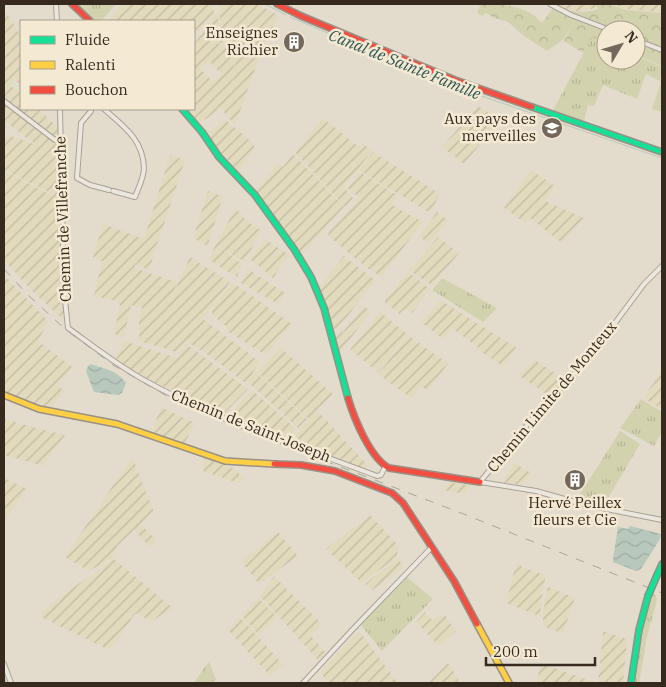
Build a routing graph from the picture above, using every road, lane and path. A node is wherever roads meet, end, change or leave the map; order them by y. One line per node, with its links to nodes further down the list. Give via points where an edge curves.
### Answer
1 (56, 4): 5 (street)
2 (72, 4): 6 (street)
3 (277, 4): 16 (street, via 455,80)
4 (550, 4): 7 (street)
5 (57, 20)
6 (89, 20)
7 (596, 25)
8 (646, 44): 9 (street)
9 (662, 50)
10 (4, 101): 15 (street)
11 (92, 110): 12 (street, via 81,122 78,178 90,185 135,198 144,169 139,145 134,136)
12 (105, 110)
13 (183, 110): 20 (street, via 255,196 311,277 324,308 352,412 370,447)
14 (60, 111): 15 (street, Chemin de Villefranche)
15 (61, 142): 18 (street, Chemin de Villefranche, via 64,291)
16 (662, 152)
17 (662, 266): 21 (street, Chemin Limite de Monteux, via 644,284 588,358)
18 (68, 328): 20 (street, Chemin de Saint-Joseph, via 131,372 187,402 377,476)
19 (4, 395): 23 (street, via 39,409 117,424 225,461 300,465 335,471 398,497)
20 (385, 467): 21 (street)
21 (480, 482): 22 (street, via 536,491)
22 (662, 520)
23 (431, 548): 27 (street); 28 (street, via 454,581)
24 (662, 564): 29 (street, bridge, via 648,596 639,630)
25 (4, 664): 26 (street)
26 (11, 683)
27 (304, 683)
28 (509, 683)
29 (631, 683)

